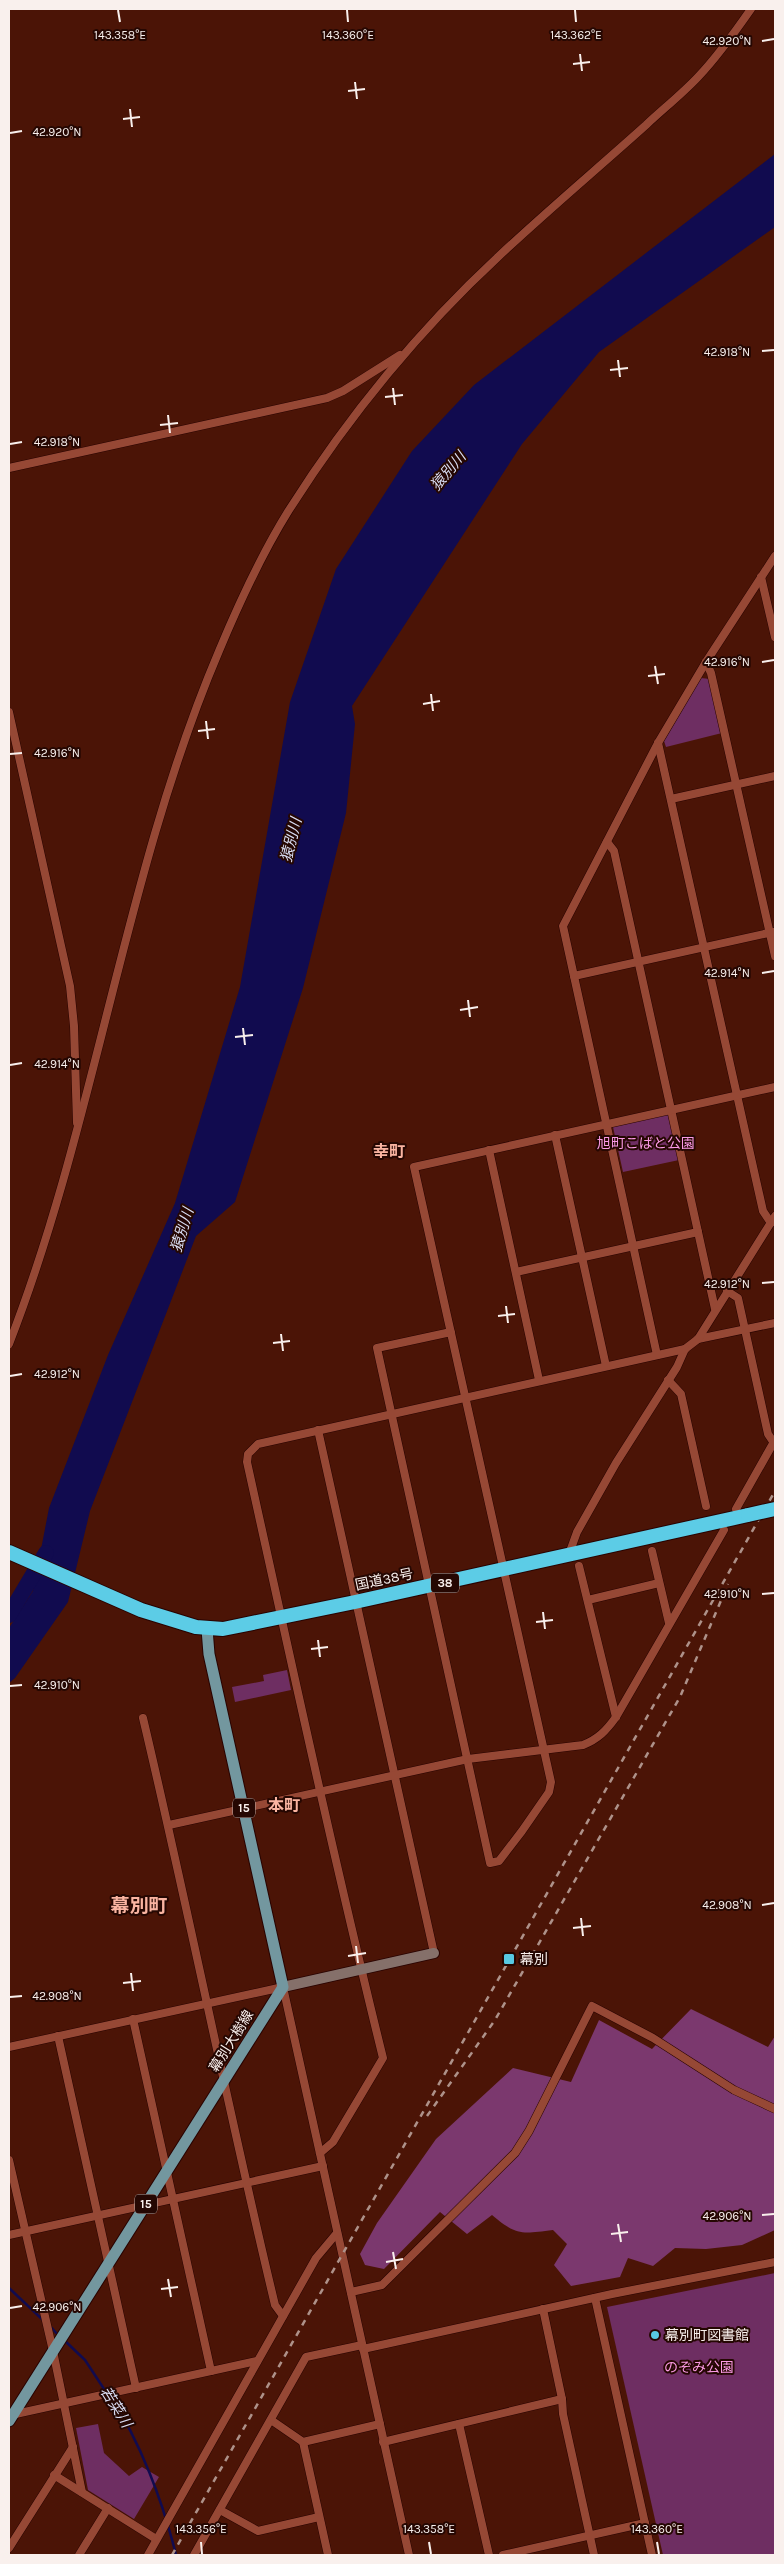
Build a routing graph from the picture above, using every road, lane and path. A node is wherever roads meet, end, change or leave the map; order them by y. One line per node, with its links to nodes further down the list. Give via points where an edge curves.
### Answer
1 (751, 9): 2 (street, via 697,79 500,255 450,302)
2 (404, 353): 3 (street, via 327,398); 24 (street, via 289,510 259,563 209,674 179,755 142,877)
3 (9, 468)
4 (775, 556): 5 (street)
5 (761, 577): 6 (street); 8 (street)
6 (774, 623): 7 (street)
7 (775, 637)
8 (706, 662): 10 (street); 12 (street)
9 (9, 712): 24 (street, via 70,986)
10 (658, 744): 13 (street); 14 (street)
11 (775, 776): 12 (street)
12 (736, 785): 13 (street); 15 (street)
13 (671, 799): 16 (street)
14 (607, 842): 18 (street, via 614,851); 19 (street, via 563,926)
15 (773, 932): 16 (street); 17 (street)
16 (704, 947): 18 (street); 21 (street)
17 (775, 956)
18 (638, 961): 19 (street); 22 (street)
19 (574, 976): 23 (street)
20 (775, 1087): 21 (street)
21 (736, 1095): 22 (street); 27 (street, via 763,1211)
22 (672, 1110): 23 (street); 28 (street)
23 (606, 1124): 25 (street); 29 (street)
24 (77, 1130): 38 (street, via 49,1230)
25 (555, 1135): 26 (street); 30 (street)
26 (489, 1150): 31 (street); 36 (street, via 414,1167)
27 (773, 1219): 32 (street)
28 (698, 1232): 29 (street); 33 (street)
29 (633, 1246): 30 (street); 40 (street)
30 (582, 1257): 31 (street); 41 (street)
31 (516, 1272): 42 (street)
32 (727, 1291): 33 (street); 35 (street, via 738,1298)
33 (715, 1309): 37 (street)
34 (775, 1323): 35 (street)
35 (745, 1330): 37 (street); 47 (street, via 768,1434)
36 (451, 1332): 44 (street); 45 (street, via 377,1348)
37 (698, 1339): 39 (street)
38 (9, 1344)
39 (685, 1349): 40 (street); 43 (street)
40 (657, 1355): 41 (street)
41 (606, 1366): 42 (street)
42 (539, 1380): 44 (street)
43 (668, 1380): 48 (street, via 681,1394); 54 (street, via 616,1463 577,1532)
44 (465, 1397): 45 (street); 56 (street)
45 (392, 1414): 46 (street); 58 (street)
46 (318, 1430): 60 (street); 61 (street, via 258,1444 248,1454 247,1462)
47 (775, 1441): 50 (street)
48 (706, 1506)
49 (775, 1509): 50 (highway, 国道38号 / 38, bridge)
50 (742, 1512): 54 (highway, 国道38号 / 38)
51 (724, 1530): 62 (street)
52 (652, 1551): 57 (street)
53 (9, 1552): 63 (highway, 国道38号 / 38, via 141,1610)
54 (569, 1554): 56 (highway, 国道38号 / 38)
55 (579, 1566): 59 (street)
56 (504, 1570): 58 (highway, 国道38号 / 38); 66 (street)
57 (660, 1583): 59 (street); 62 (street)
58 (430, 1586): 60 (highway, 国道38号 / 38); 67 (street)
59 (588, 1600): 64 (street)
60 (355, 1602): 61 (highway, 国道38号 / 38); 68 (street)
61 (281, 1617): 63 (highway, 国道38号 / 38, via 223,1629); 69 (street)
62 (669, 1624): 64 (street)
63 (207, 1629): 70 (main road, 15, via 209,1654)
64 (616, 1717): 66 (street, via 594,1740 583,1745)
65 (143, 1718): 71 (street)
66 (544, 1750): 67 (street); 67 (street, via 551,1782 549,1792 499,1860 490,1863)
67 (468, 1759): 68 (street)
68 (394, 1775): 69 (street); 72 (street)
69 (320, 1791): 70 (street); 73 (street)
70 (244, 1808): 71 (street); 74 (main road, 15)
71 (169, 1825): 75 (street, via 167,1831)
72 (434, 1953): 73 (main road)
73 (360, 1969): 74 (main road); 81 (street, via 383,2058 333,2142)
74 (283, 1987): 75 (street); 79 (main road, 幕別大樹線 / 15); 81 (street)
75 (206, 2003): 76 (street); 79 (street)
76 (133, 2019): 77 (street); 84 (street)
77 (58, 2036): 78 (street); 88 (street)
78 (9, 2047)
79 (225, 2080): 84 (main road, 幕別大樹線 / 15); 85 (street)
80 (775, 2109): 94 (street, via 734,2090 653,2038 592,2006 530,2132 515,2153 382,2285)
81 (320, 2153): 83 (street)
82 (9, 2160): 89 (street)
83 (322, 2166): 85 (street); 90 (street)
84 (166, 2171): 86 (street); 87 (main road, 幕別大樹線 / 15)
85 (245, 2182): 86 (street); 97 (street, via 275,2305)
86 (172, 2198): 87 (street); 101 (street)
87 (146, 2204): 88 (street); 92 (main road, 幕別大樹線 / 15)
88 (98, 2215): 89 (street); 92 (street)
89 (25, 2232): 91 (street); 99 (street)
90 (337, 2233): 94 (street); 97 (street, via 316,2258)
91 (9, 2235)
92 (110, 2261): 99 (main road, 幕別大樹線 / 15); 102 (street)
93 (775, 2262): 95 (street)
94 (350, 2292): 98 (street)
95 (595, 2298): 96 (street); 117 (street)
96 (543, 2309): 98 (street); 103 (street)
97 (283, 2316): 100 (street)
98 (362, 2347): 106 (street, via 306,2357); 107 (street)
99 (53, 2351): 104 (street); 105 (main road, 幕別大樹線 / 15)
100 (257, 2361): 101 (street); 119 (street)
101 (211, 2371): 102 (street)
102 (136, 2388): 104 (street)
103 (562, 2399): 108 (street); 118 (street)
104 (64, 2403): 105 (street); 111 (street)
105 (10, 2417)
106 (271, 2420): 109 (street); 115 (street)
107 (380, 2424): 109 (street); 110 (street)
108 (460, 2424): 110 (street); 126 (street)
109 (303, 2442): 116 (street)
110 (383, 2442): 125 (street)
111 (73, 2447): 112 (street); 113 (street)
112 (54, 2475): 113 (street); 120 (street)
113 (82, 2492): 114 (street)
114 (108, 2508): 119 (street); 121 (street)
115 (220, 2510): 116 (street, via 258,2531); 123 (street)
116 (319, 2517): 124 (street)
117 (645, 2523): 118 (street); 129 (street)
118 (589, 2535): 127 (street); 128 (street)
119 (156, 2539): 122 (street)
120 (9, 2548)
121 (79, 2555)
122 (148, 2555)
123 (194, 2555)
124 (328, 2555)
125 (409, 2555)
126 (489, 2555)
127 (503, 2555)
128 (594, 2555)
129 (652, 2555)

